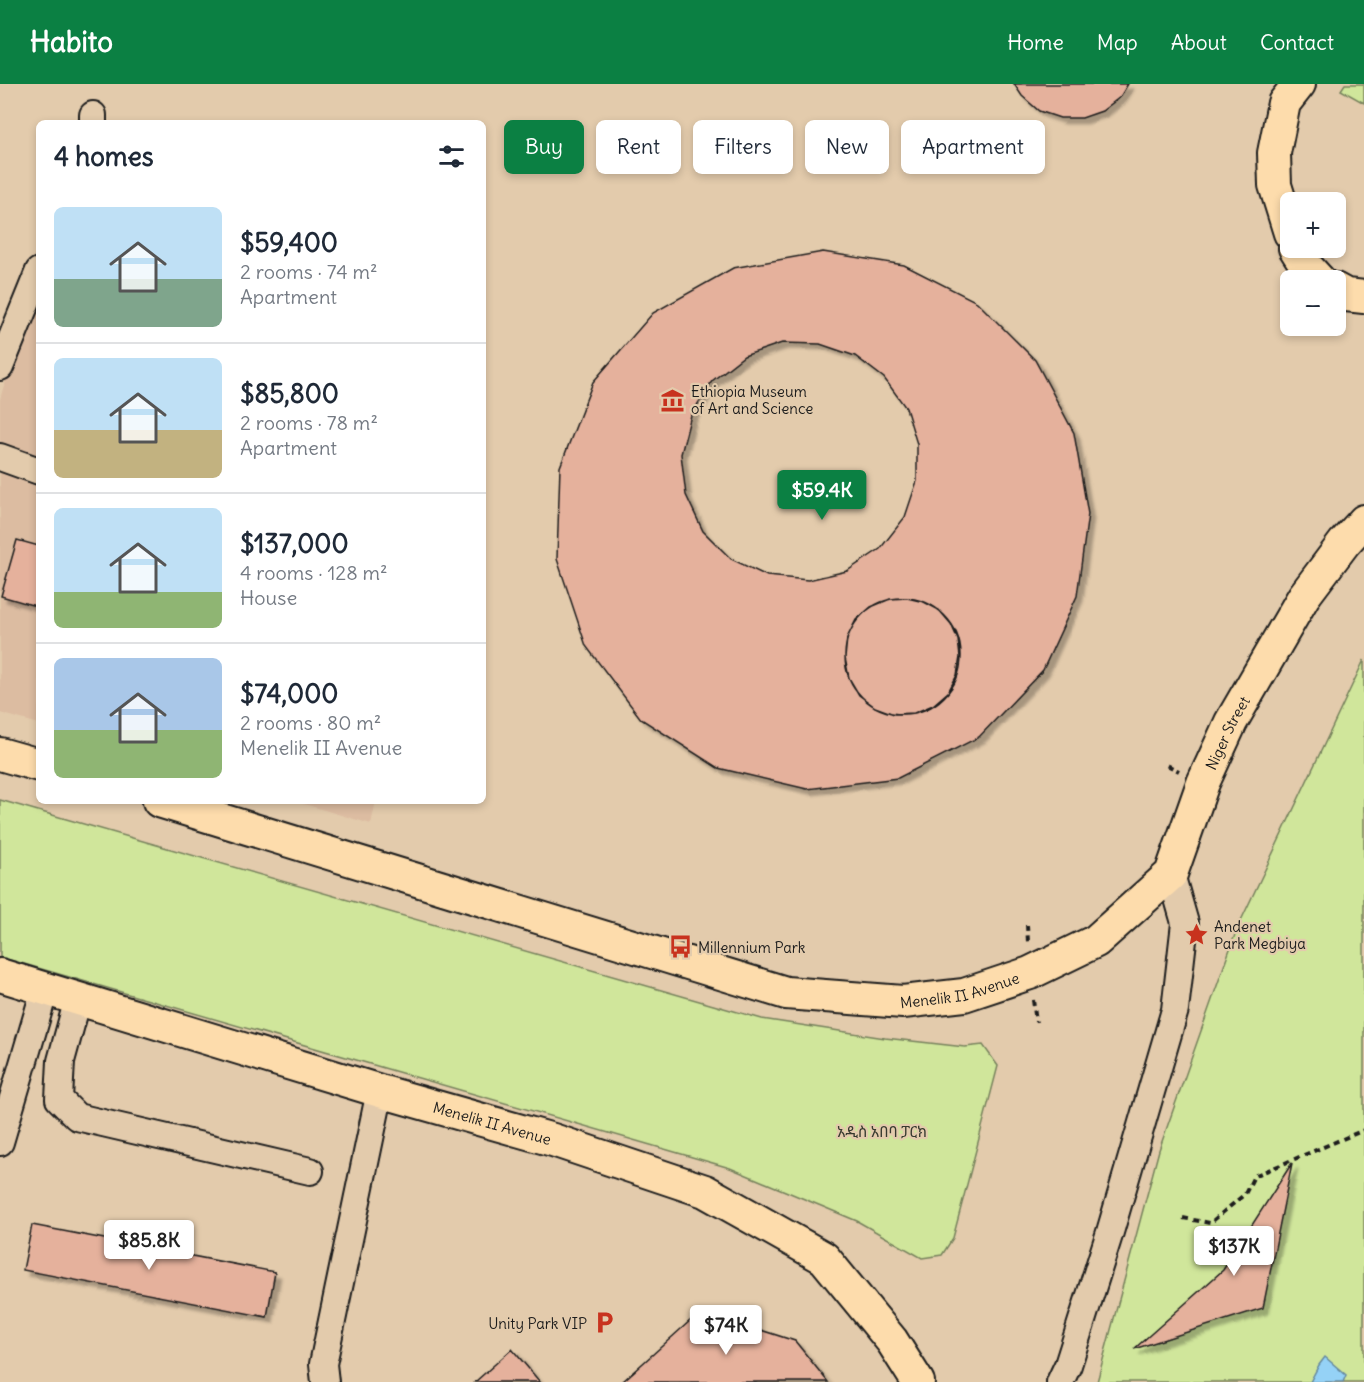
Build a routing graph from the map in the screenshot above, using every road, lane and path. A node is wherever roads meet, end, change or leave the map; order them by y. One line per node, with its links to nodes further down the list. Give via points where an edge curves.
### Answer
1 (1299, 84): 2 (main road, via 1284,103 1274,153)
2 (1280, 201)
3 (36, 278): 6 (street)
4 (1346, 295): 5 (main road)
5 (1364, 297)
6 (0, 367)
7 (0, 457): 8 (street)
8 (36, 470)
9 (1364, 521): 13 (main road, Niger Street, via 1304,596 1231,722 1203,783)
10 (0, 754): 11 (main road)
11 (36, 764)
12 (169, 804): 14 (main road, Menelik II Avenue, via 786,993 903,1002 964,995 1030,973)
13 (1171, 873): 14 (main road, Niger Street); 25 (street, via 1185,923 1175,1010 1110,1232)
14 (1096, 941)
15 (0, 975): 16 (main road, Menelik II Avenue)
16 (45, 989): 17 (main road, Menelik II Avenue); 20 (street)
17 (78, 999): 18 (main road, Menelik II Avenue); 21 (street, via 61,1061 59,1099 77,1117)
18 (380, 1091): 23 (street, via 323,1364); 24 (main road, Menelik II Avenue, via 553,1140 705,1191 731,1205 824,1258 892,1341)
19 (1364, 1130): 22 (path, via 1254,1176 1245,1194 1210,1223)
20 (0, 1142)
21 (310, 1171)
22 (1183, 1218)
23 (325, 1382)
24 (918, 1382)
25 (1060, 1382)

